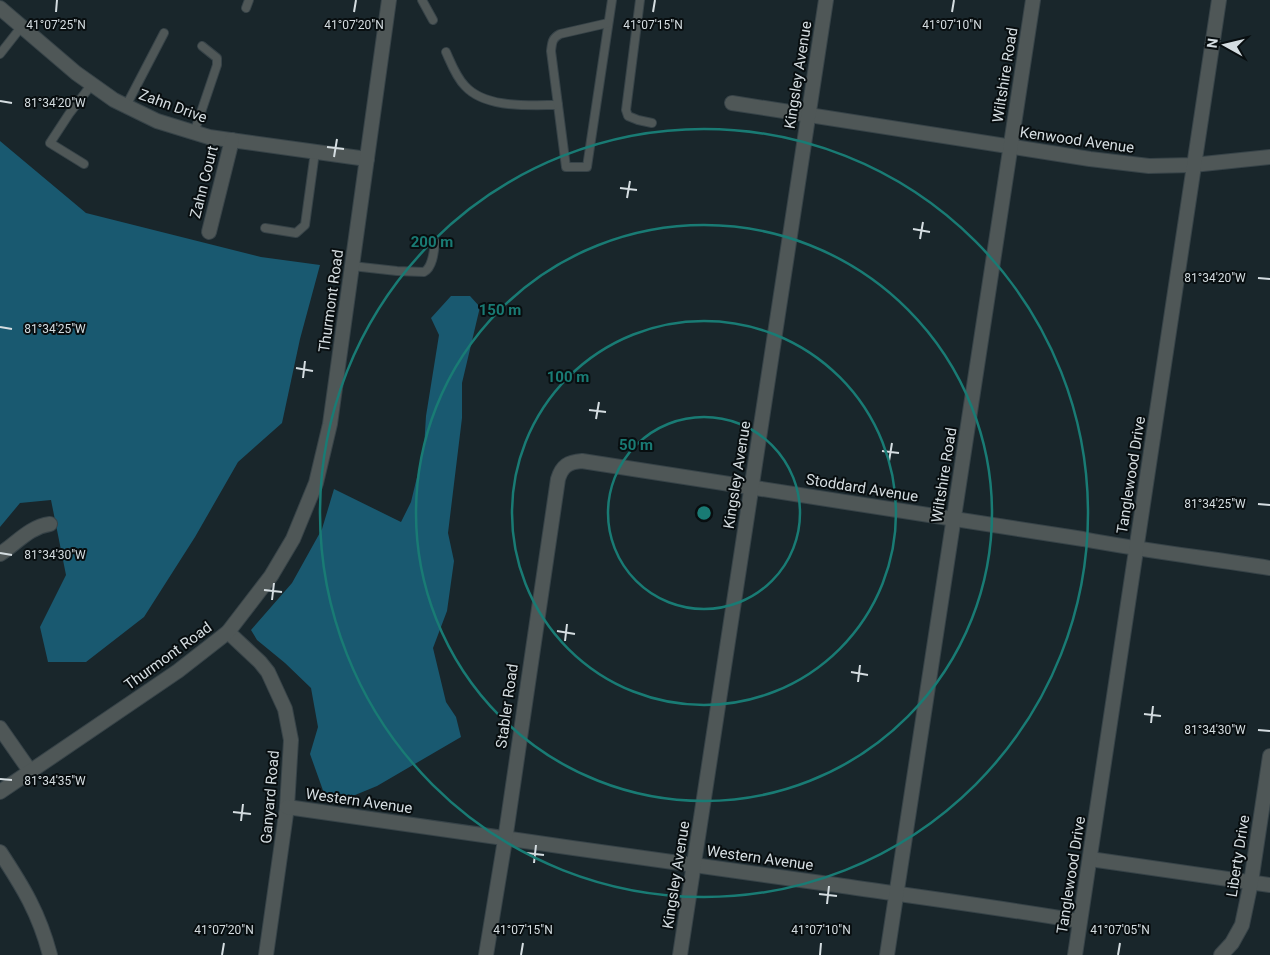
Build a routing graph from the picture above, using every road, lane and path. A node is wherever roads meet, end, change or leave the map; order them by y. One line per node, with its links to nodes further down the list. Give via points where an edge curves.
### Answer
1 (389, 0): 27 (street, Thurmont Road)
2 (422, 0): 9 (lane)
3 (612, 0): 10 (lane)
4 (640, 0): 21 (lane, via 626,110 628,116)
5 (826, 0): 20 (street, Kingsley Avenue)
6 (1033, 0): 24 (street, Wiltshire Road)
7 (1219, 0): 29 (street, Tanglewood Drive)
8 (0, 8): 11 (street, Zahn Drive)
9 (433, 20)
10 (608, 23): 18 (lane, via 555,37 551,51); 18 (lane, via 587,167 566,167)
11 (22, 26): 15 (lane); 16 (street, Zahn Drive, via 76,74)
12 (164, 33): 19 (lane)
13 (202, 46): 22 (lane, via 217,58 217,65)
14 (446, 52): 18 (lane, via 464,86 473,94 509,105)
15 (0, 54)
16 (92, 84): 19 (street, Zahn Drive); 28 (lane, via 50,143)
17 (732, 103): 20 (street, Kenwood Avenue)
18 (558, 105)
19 (126, 106): 22 (street, Zahn Drive, via 157,121)
20 (808, 115): 24 (street, Kenwood Avenue); 35 (street, Kingsley Avenue)
21 (652, 122)
22 (194, 133): 23 (street, Zahn Drive)
23 (232, 140): 25 (street, Zahn Drive); 31 (street, Zahn Court)
24 (1010, 147): 29 (street, Kenwood Avenue, via 1149,166); 36 (street, Wiltshire Road)
25 (314, 152): 27 (street, Zahn Drive); 30 (lane, via 305,225 296,233)
26 (1270, 157): 29 (street, Kenwood Avenue)
27 (367, 159): 33 (street, Thurmont Road)
28 (84, 164)
29 (1193, 165): 38 (street, Tanglewood Drive)
30 (264, 228)
31 (209, 232)
32 (436, 242): 33 (lane, via 424,272)
33 (352, 266): 41 (street, Thurmont Road, via 330,424 316,483 302,521 282,558)
34 (568, 464): 35 (street, Stoddard Avenue, via 582,461); 47 (street, Stabler Road, via 558,479)
35 (752, 487): 36 (street, Stoddard Avenue); 50 (street, Kingsley Avenue)
36 (954, 520): 38 (street, Stoddard Avenue); 53 (street, Wiltshire Road)
37 (50, 524): 39 (street, via 24,535)
38 (1136, 549): 40 (street, Stoddard Avenue); 49 (street, Tanglewood Drive)
39 (0, 554)
40 (1270, 568)
41 (228, 632): 44 (street, Thurmont Road, via 178,671); 46 (street, Ganyard Road, via 268,672 285,709 291,740)
42 (0, 728): 44 (street)
43 (1270, 756): 51 (street, Liberty Drive)
44 (30, 771): 45 (street, Thurmont Road)
45 (0, 792)
46 (287, 807): 47 (street, Western Avenue); 56 (street, Ganyard Road)
47 (505, 840): 50 (street, Western Avenue); 57 (street, Stabler Road)
48 (0, 852): 55 (street, via 33,906)
49 (1090, 859): 51 (street); 54 (street, Tanglewood Drive)
50 (694, 865): 53 (street, Western Avenue); 58 (street, Kingsley Avenue)
51 (1251, 882): 52 (street); 61 (street, Liberty Drive, via 1242,924)
52 (1270, 885)
53 (897, 893): 54 (street, Western Avenue); 59 (street, Wiltshire Road)
54 (1079, 920): 60 (street, Tanglewood Drive)
55 (50, 955)
56 (266, 955)
57 (486, 955)
58 (680, 955)
59 (887, 955)
60 (1075, 955)
61 (1221, 955)

